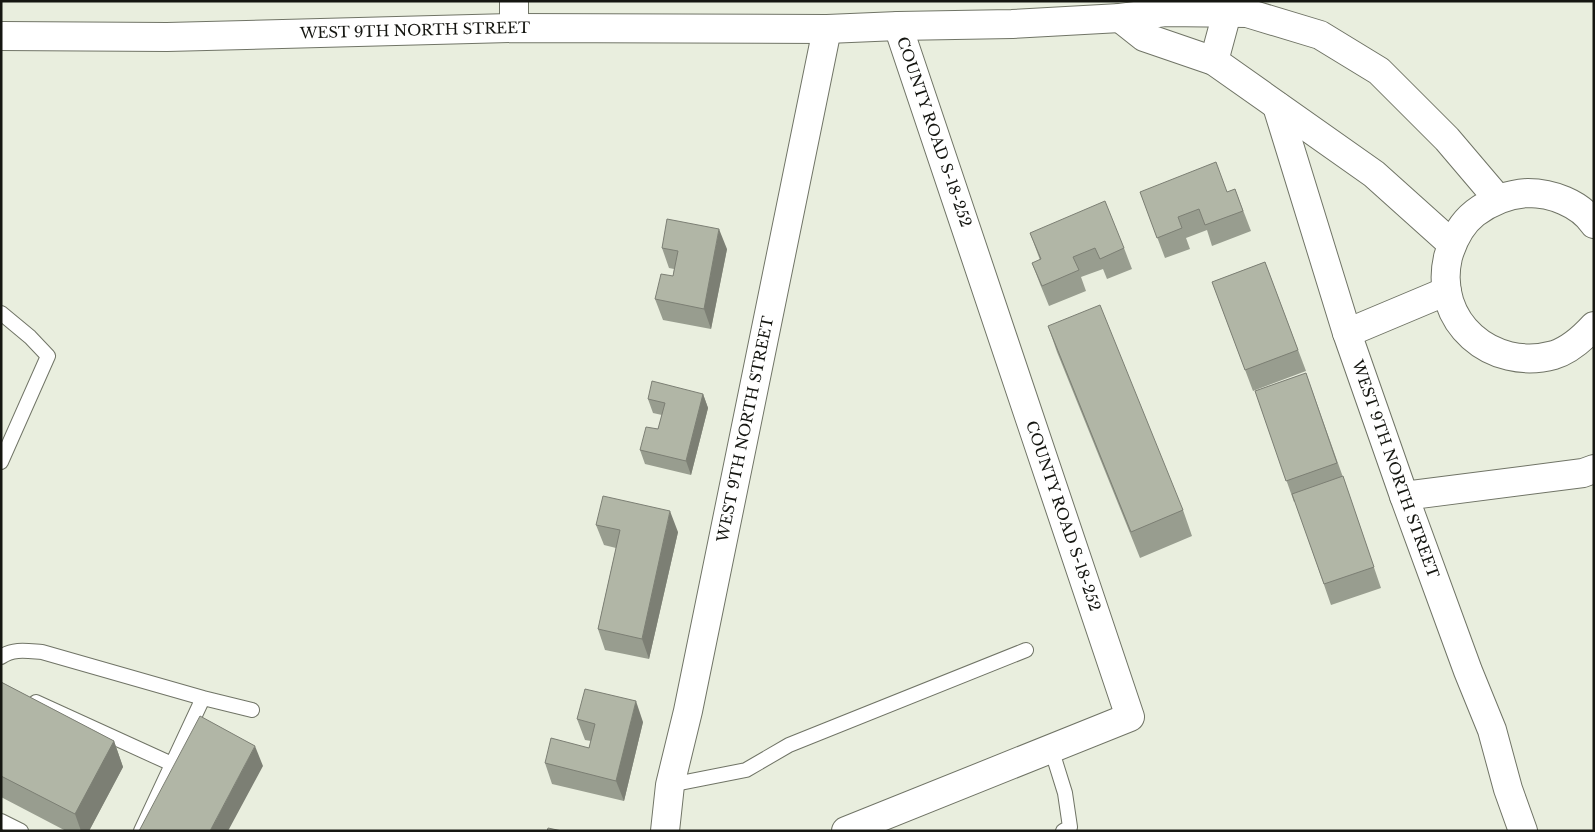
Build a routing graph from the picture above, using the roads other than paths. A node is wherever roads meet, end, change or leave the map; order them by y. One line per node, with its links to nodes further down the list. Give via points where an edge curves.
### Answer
1 (1227, 13): 3 (street, WEST 9TH NORTH STREET, via 1165,12); 7 (street); 9 (street, WEST 9TH NORTH STREET, via 1247,13 1320,35 1379,71 1447,139)
2 (514, 14): 5 (street, WEST 9TH NORTH STREET); 6 (street, WEST 9TH NORTH STREET, via 167,37)
3 (1120, 18): 4 (street, WEST 9TH NORTH STREET); 7 (street, via 1144,37)
4 (898, 26): 5 (street, WEST 9TH NORTH STREET); 24 (street, COUNTY ROAD S-18-252, via 1130,717)
5 (827, 29): 26 (street, WEST 9TH NORTH STREET, via 688,711)
6 (1, 36)
7 (1214, 61): 8 (street)
8 (1277, 106): 11 (street, via 1374,174); 14 (street, WEST 9TH NORTH STREET)
9 (1498, 199): 10 (street, via 1515,194 1542,193 1568,202); 11 (street, via 1466,220)
10 (1594, 224)
11 (1452, 244): 12 (street, via 1445,270)
12 (1447, 291): 14 (street); 15 (street, via 1459,322 1477,342 1501,355 1528,359 1555,355)
13 (1, 313): 16 (lane, via 48,356)
14 (1347, 333): 18 (street, WEST 9TH NORTH STREET)
15 (1589, 341)
16 (1, 462)
17 (1594, 468): 18 (street, via 1583,473)
18 (1404, 496): 33 (street, WEST 9TH NORTH STREET, via 1492,730 1508,789)
19 (1026, 650): 26 (lane, via 789,745 746,770)
20 (1, 657): 22 (lane, via 22,650 42,652)
21 (28, 698): 25 (lane)
22 (203, 698): 23 (lane); 25 (lane)
23 (252, 710)
24 (1051, 748): 31 (street, COUNTY ROAD S-18-252); 32 (lane, via 1070,827)
25 (172, 764): 29 (lane)
26 (670, 785): 30 (street, WEST 9TH NORTH STREET)
27 (1, 821): 28 (lane)
28 (21, 831)
29 (141, 831)
30 (665, 831)
31 (846, 831)
32 (1063, 831)
33 (1524, 831)

